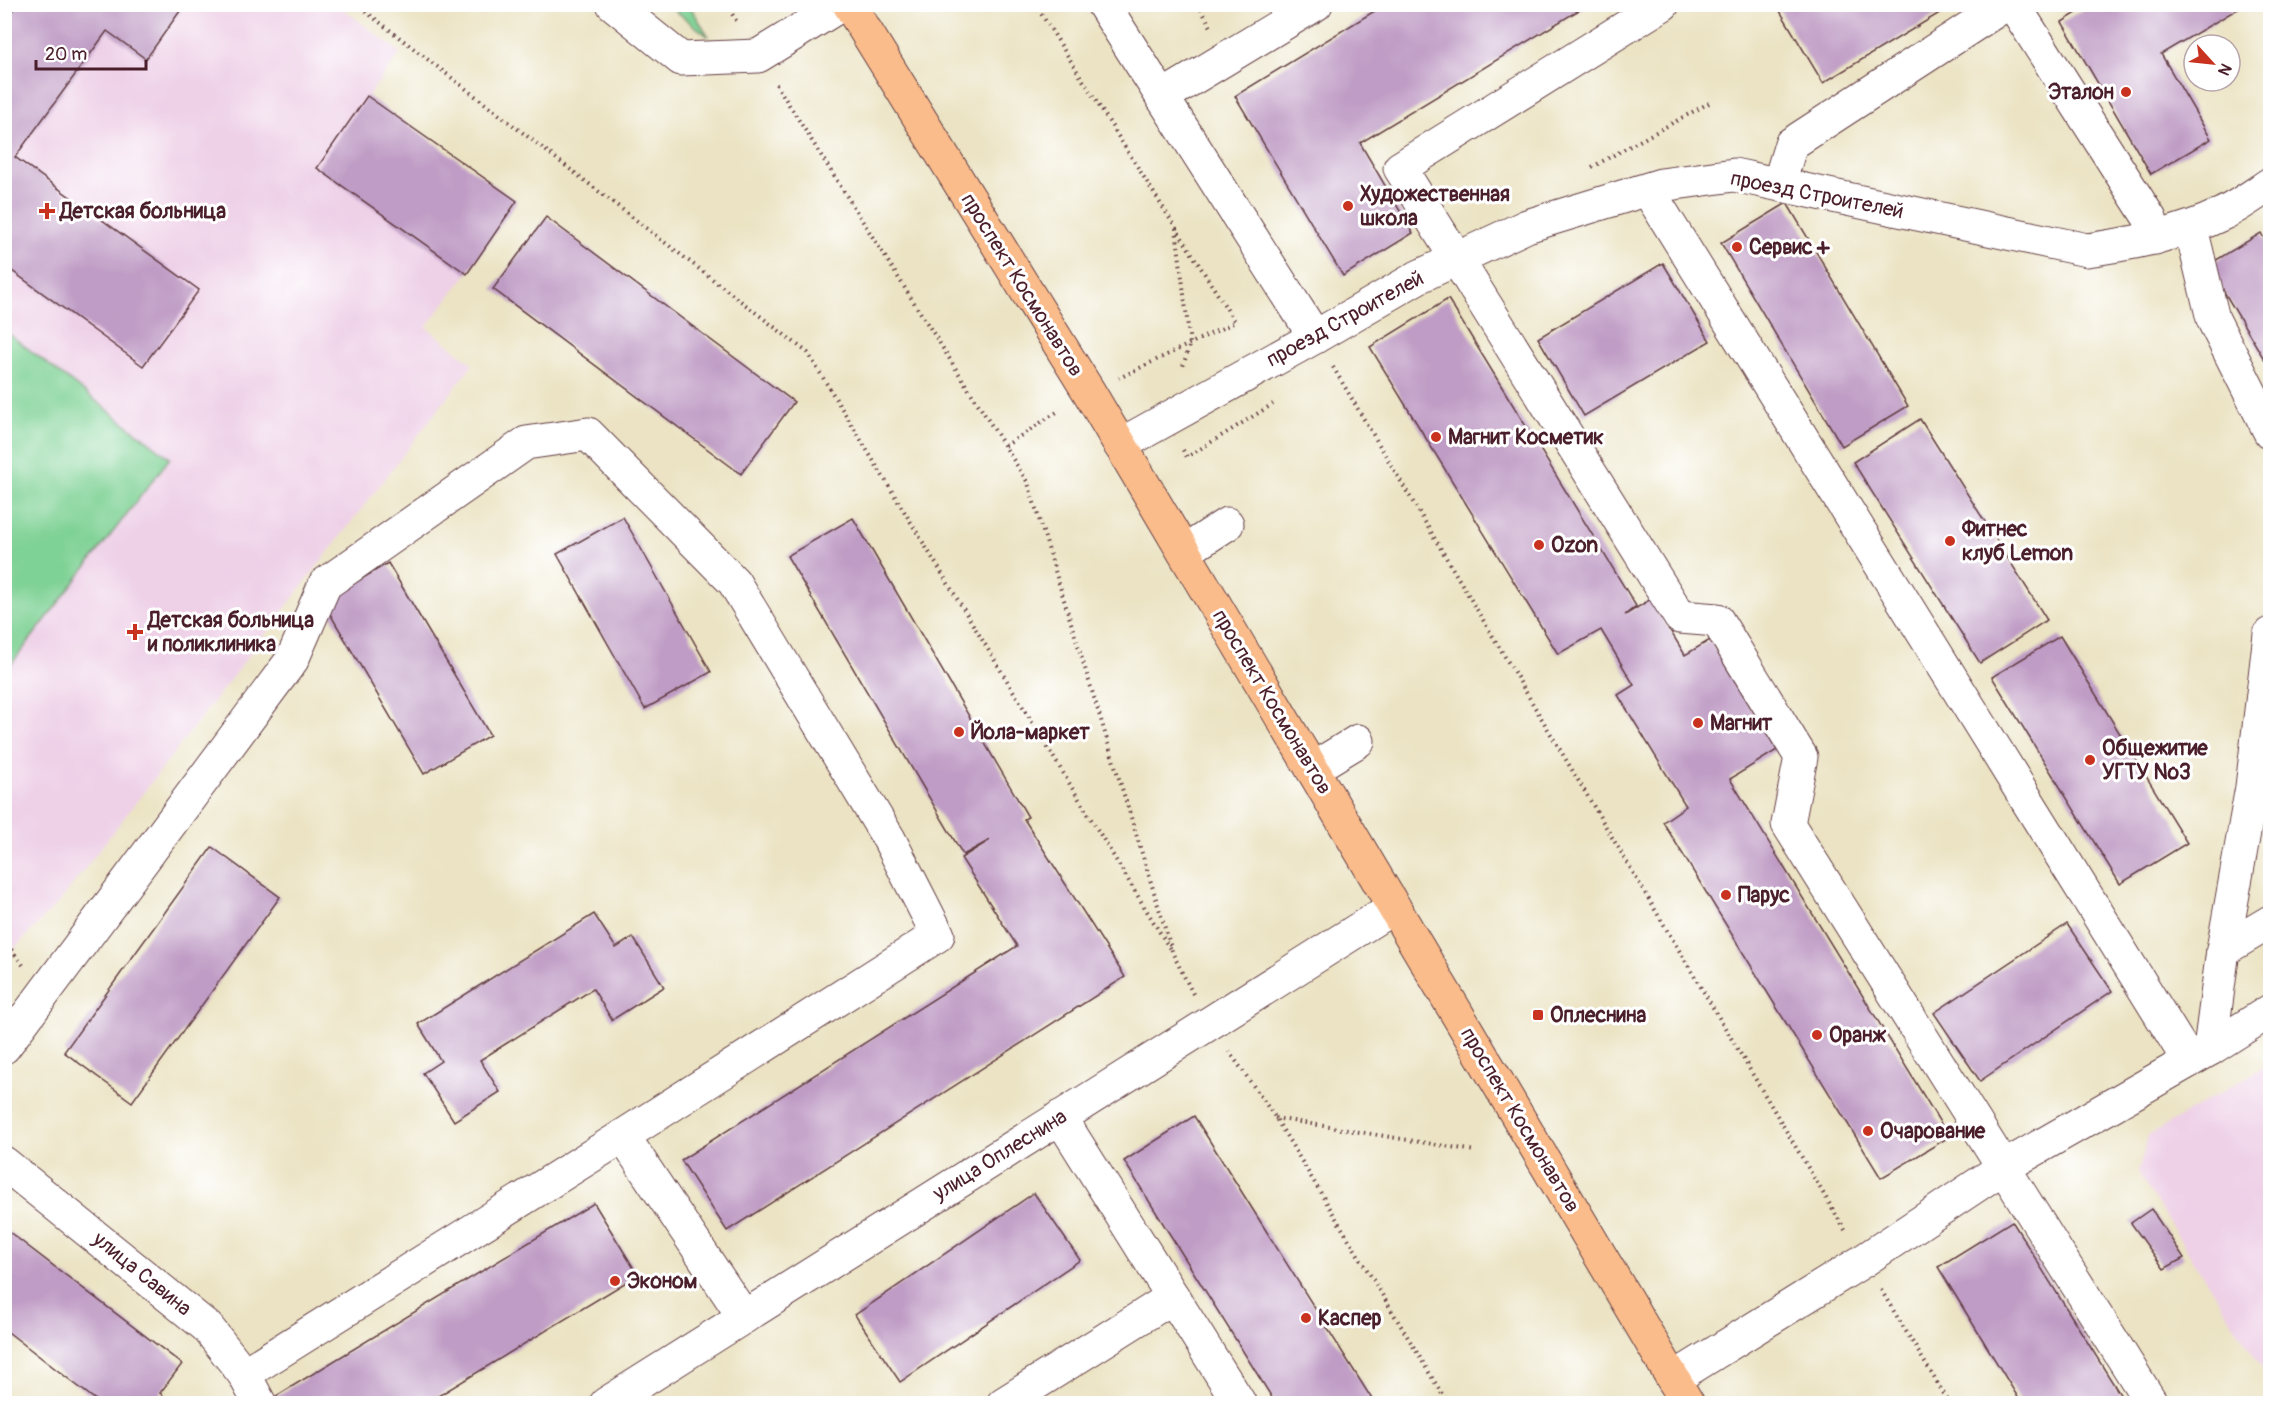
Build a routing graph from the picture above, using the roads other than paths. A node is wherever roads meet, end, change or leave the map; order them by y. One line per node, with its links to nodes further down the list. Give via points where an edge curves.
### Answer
1 (613, 4): 2 (street, via 681,58 758,56)
2 (842, 4)
3 (849, 4): 18 (main road, проспект Космонавтов)
4 (1103, 4): 9 (street)
5 (1316, 4): 9 (street)
6 (1663, 4): 15 (street, via 1400,168)
7 (2006, 4): 10 (street, via 1791,144)
8 (2013, 4): 14 (street, via 2150,219)
9 (1162, 97): 16 (street)
10 (1779, 184): 12 (street, проезд Строителей, via 1734,175); 14 (street, проезд Строителей, via 2087,250)
11 (2271, 184): 13 (street, проезд Строителей, via 2225,213)
12 (1648, 190): 15 (street, проезд Строителей, via 1527,226); 30 (street)
13 (2191, 228): 14 (street, проезд Строителей); 17 (street, via 2213,320)
14 (2155, 238)
15 (1458, 258): 16 (street, проезд Строителей); 34 (street, via 1680,617 1717,620 1801,757 1788,824)
16 (1315, 337): 18 (street, проезд Строителей)
17 (2271, 432)
18 (1120, 445): 20 (main road, проспект Космонавтов)
19 (1227, 524): 20 (street)
20 (1184, 552): 23 (main road, проспект Космонавтов)
21 (2271, 633): 24 (street)
22 (1358, 741): 23 (street)
23 (1312, 769): 25 (main road, проспект Космонавтов)
24 (2261, 782): 27 (street)
25 (1394, 907): 31 (street, улица Оплеснина); 38 (main road, проспект Космонавтов)
26 (2271, 922): 27 (street)
27 (2223, 950): 30 (street)
28 (2271, 1011): 30 (street)
29 (4, 1047): 32 (street, via 292,660 325,584 526,443 588,434 734,582 889,839 938,935)
30 (2200, 1055): 34 (street)
31 (1060, 1117): 35 (street); 36 (street, улица Оплеснина)
32 (623, 1136): 36 (street); 37 (street)
33 (4, 1163): 37 (street, улица Савина, via 207,1327)
34 (2004, 1167): 38 (street, via 1863,1261); 43 (street)
35 (1173, 1297): 41 (street); 42 (street)
36 (744, 1317): 40 (street, улица Оплеснина)
37 (244, 1374): 39 (street, улица Савина)
38 (1681, 1391)
39 (260, 1404)
40 (606, 1404)
41 (1003, 1404)
42 (1240, 1404)
43 (2152, 1404)

